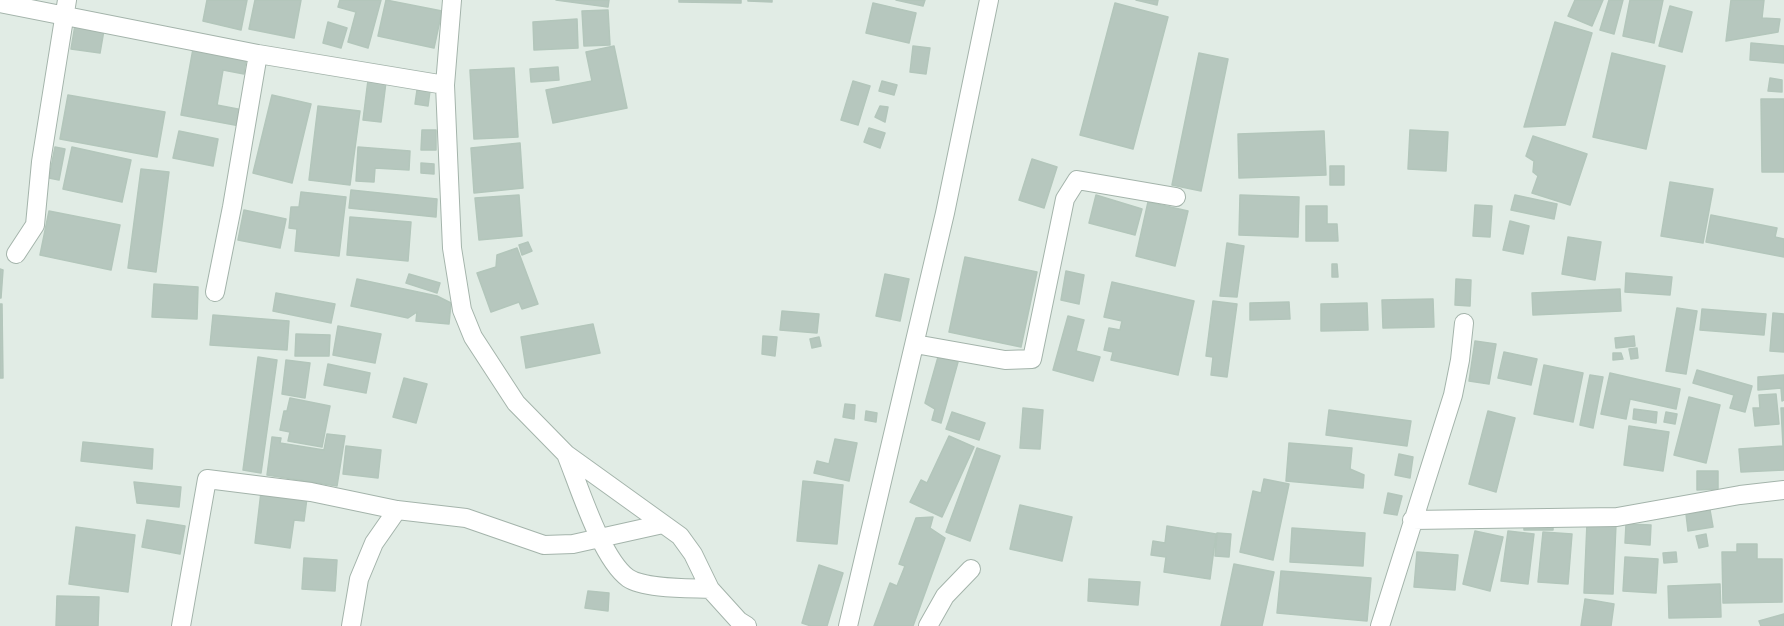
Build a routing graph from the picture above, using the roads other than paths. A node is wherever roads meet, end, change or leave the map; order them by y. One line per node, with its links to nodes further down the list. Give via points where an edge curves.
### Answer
1 (452, 0): 6 (street)
2 (989, 0): 11 (street)
3 (0, 3): 4 (street)
4 (66, 8): 5 (street); 8 (street, via 40,162 35,225)
5 (258, 54): 6 (street); 9 (street)
6 (445, 85): 12 (street, via 452,248 462,310 473,337 516,403)
7 (1176, 197): 11 (street, via 1077,180 1065,199 1032,359 1005,360)
8 (16, 254)
9 (215, 292)
10 (1464, 323): 15 (street, via 1453,394)
11 (915, 344): 23 (street)
12 (566, 454): 16 (street); 17 (street)
13 (1784, 490): 15 (street, via 1617,517)
14 (397, 510): 17 (street, via 466,518 544,545); 20 (street, via 311,492 207,479); 21 (street, via 374,543 359,579)
15 (1412, 520): 25 (street)
16 (663, 524): 17 (street); 19 (street, via 680,536)
17 (600, 538): 19 (street, via 612,561 629,579 652,586)
18 (970, 568): 24 (street, via 945,596)
19 (710, 589): 22 (street)
20 (181, 626)
21 (351, 626)
22 (747, 626)
23 (848, 626)
24 (928, 626)
25 (1380, 626)

